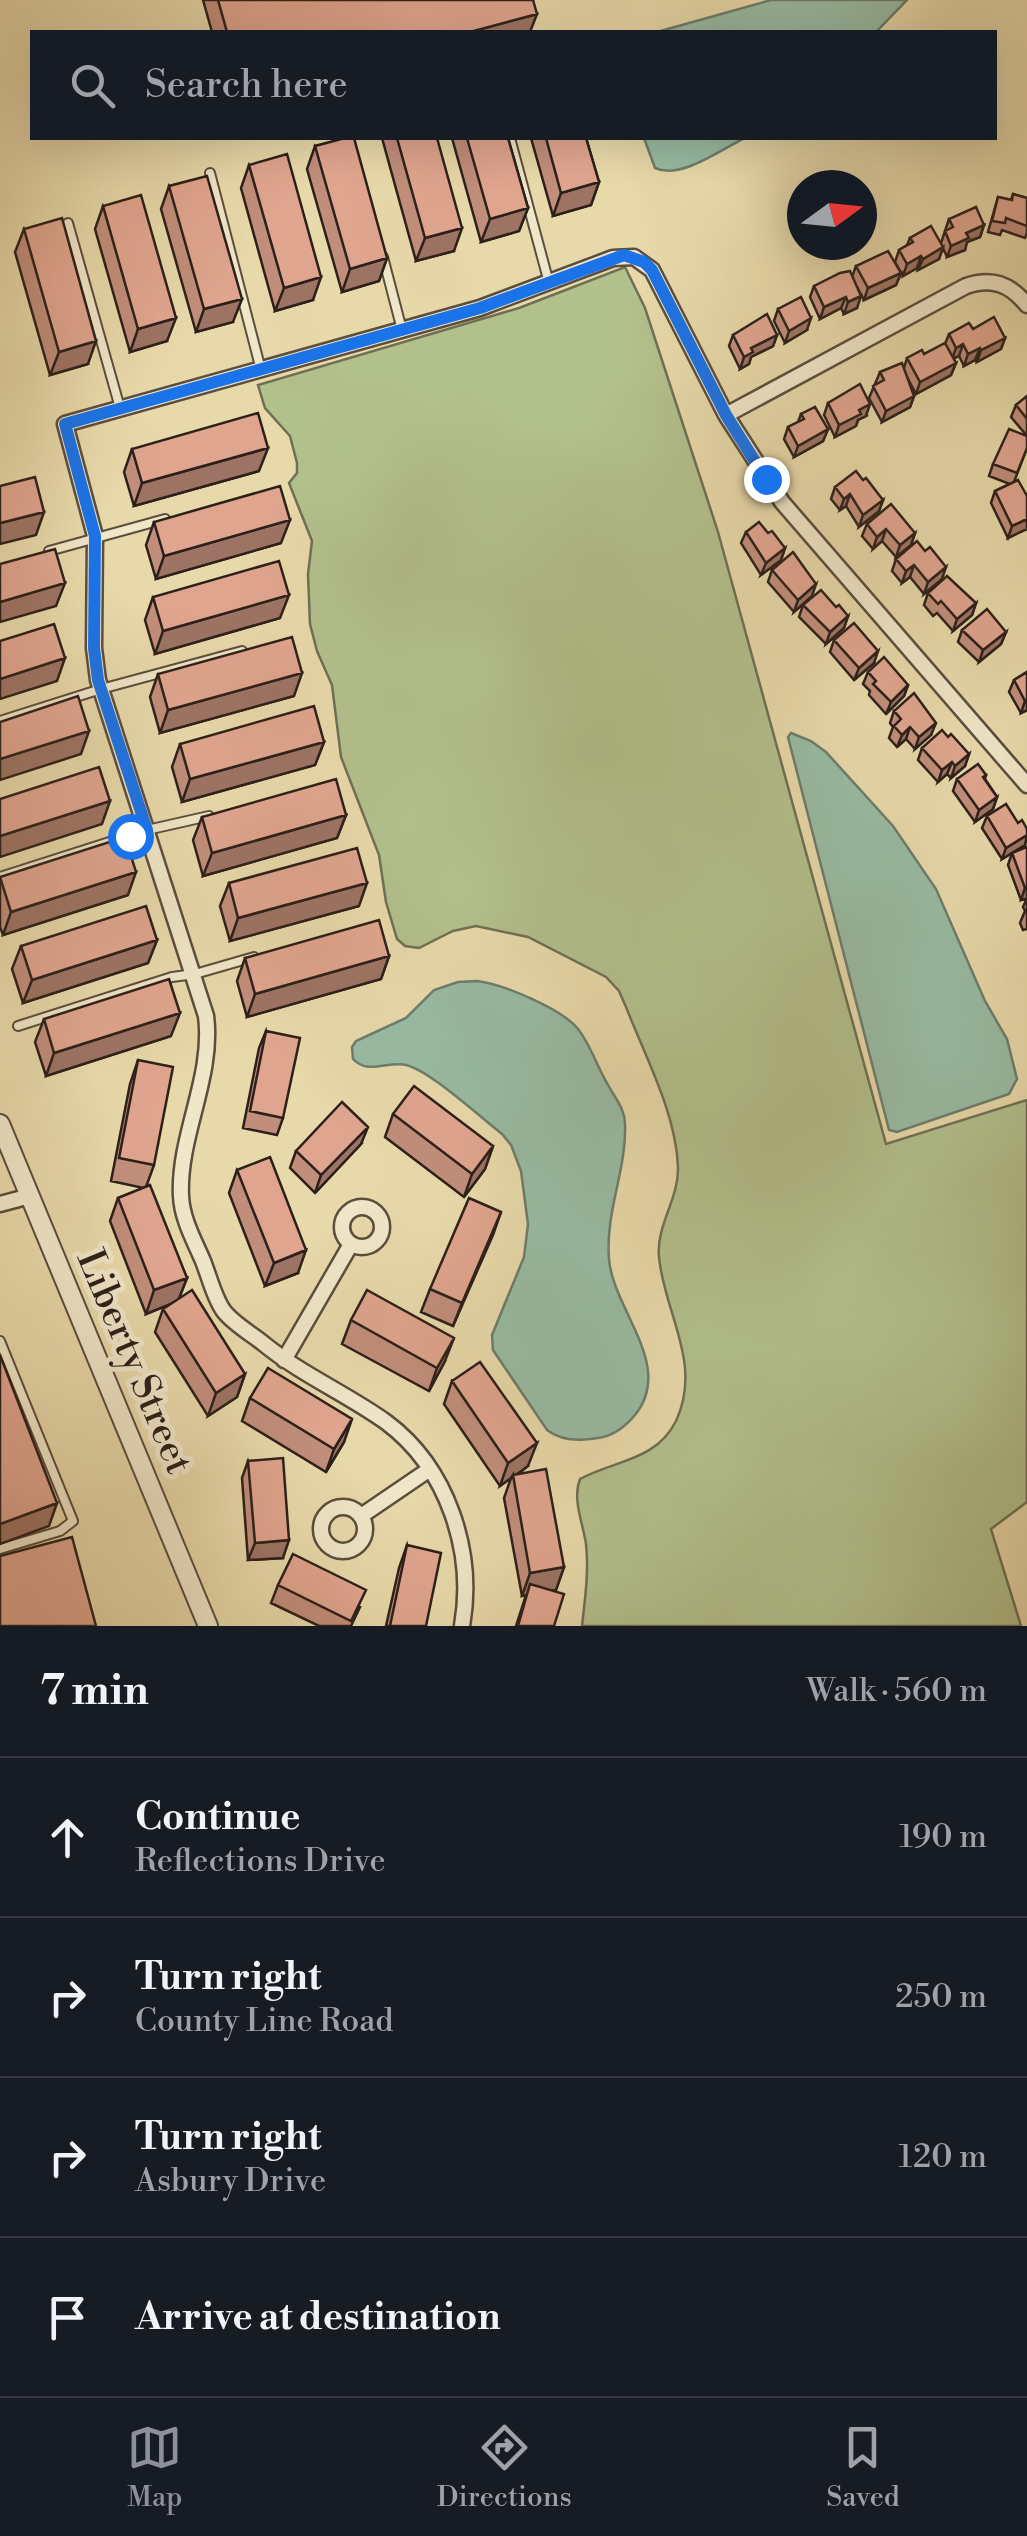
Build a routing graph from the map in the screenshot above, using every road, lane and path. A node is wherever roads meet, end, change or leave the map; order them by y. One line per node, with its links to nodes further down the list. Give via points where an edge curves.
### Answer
1 (511, 140): 5 (lane)
2 (210, 173): 8 (lane)
3 (68, 223): 9 (lane)
4 (380, 245): 7 (lane)
5 (549, 284): 7 (street); 10 (street, via 613,258 634,257 652,270)
6 (1027, 305): 10 (street, via 1009,279 966,286)
7 (402, 330): 8 (street)
8 (261, 370): 9 (street)
9 (120, 408): 12 (street, via 65,424)
10 (726, 415): 18 (street, via 805,532)
11 (169, 518): 12 (lane)
12 (95, 538): 13 (lane); 15 (street)
13 (38, 554)
14 (258, 647): 15 (lane)
15 (100, 689): 16 (lane); 21 (street)
16 (0, 721)
17 (1027, 757): 18 (street)
18 (1012, 766): 19 (street)
19 (1027, 785)
20 (227, 811): 21 (lane)
21 (147, 830): 22 (lane); 24 (street)
22 (0, 877)
23 (268, 953): 24 (lane)
24 (195, 974): 25 (lane); 31 (street, via 208,1034 182,1207 224,1311)
25 (18, 1026)
26 (0, 1124): 27 (street, Liberty Street)
27 (30, 1196): 28 (street); 35 (street, Liberty Street)
28 (0, 1204)
29 (351, 1244): 31 (street)
30 (0, 1341): 34 (lane, via 73,1521)
31 (284, 1360): 32 (street, via 386,1422)
32 (430, 1468): 33 (street); 36 (street, via 460,1539)
33 (360, 1516)
34 (0, 1549)
35 (208, 1626)
36 (462, 1626)

